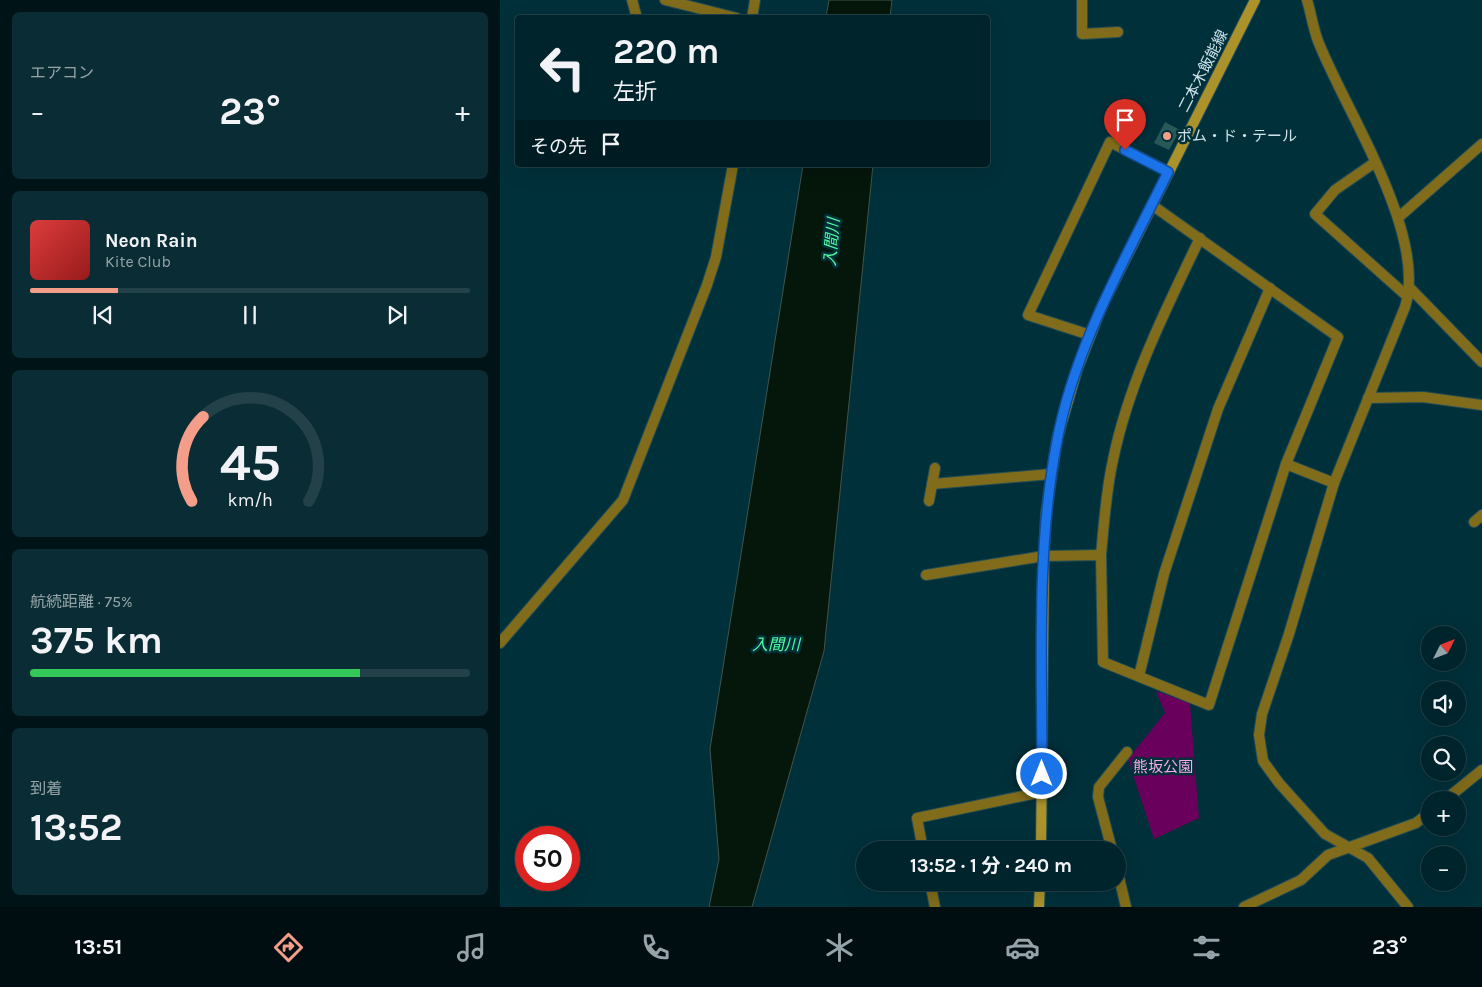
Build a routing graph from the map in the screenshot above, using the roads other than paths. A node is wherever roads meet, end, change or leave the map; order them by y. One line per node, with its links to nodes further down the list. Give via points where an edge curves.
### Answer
1 (632, 0): 7 (street)
2 (665, 0): 8 (street)
3 (755, 0): 9 (street)
4 (1082, 0): 10 (street, via 1082,34)
5 (1255, 0): 14 (main road, 二本木飯能線)
6 (1307, 0): 12 (street, via 1317,39)
7 (636, 15)
8 (725, 15)
9 (752, 15)
10 (1118, 32)
11 (1482, 144): 16 (street)
12 (1374, 163): 16 (street); 19 (street, via 1335,190 1315,214)
13 (733, 167): 35 (street, via 716,257 707,285 623,500)
14 (1168, 172): 15 (main road, 二本木飯能線); 20 (street, via 1110,142 1028,315)
15 (1152, 205): 17 (street); 20 (main road, 二本木飯能線)
16 (1399, 217): 19 (street, via 1407,251)
17 (1200, 238): 18 (street); 32 (street, via 1160,322 1124,420 1113,460)
18 (1270, 288): 24 (street, via 1338,337); 36 (street, via 1218,409 1164,574)
19 (1409, 292): 21 (street); 22 (street)
20 (1090, 335): 26 (main road, 二本木飯能線, via 1064,412)
21 (1482, 362)
22 (1368, 398): 23 (street, via 1423,397); 27 (street)
23 (1482, 405)
24 (1286, 464): 27 (street); 36 (street, via 1209,705)
25 (935, 468): 28 (street)
26 (1051, 474): 28 (street); 33 (main road, 二本木飯能線)
27 (1334, 483): 45 (street, via 1262,714 1259,735 1263,761 1279,782 1325,834)
28 (932, 484): 29 (street)
29 (930, 501)
30 (1482, 514): 31 (street)
31 (1474, 522)
32 (1101, 555): 33 (street); 36 (street, via 1104,662)
33 (1044, 556): 34 (street); 40 (main road, 二本木飯能線)
34 (926, 575)
35 (500, 643)
36 (1139, 676)
37 (1127, 752): 44 (street, via 1099,787 1098,797)
38 (1482, 770): 39 (street)
39 (1456, 791)
40 (1042, 792): 42 (street, via 917,818); 43 (main road, 二本木飯能線)
41 (1421, 819): 45 (street)
42 (921, 841)
43 (1041, 841)
44 (1110, 841)
45 (1348, 848): 52 (street, via 1328,855 1301,880); 53 (street, via 1368,858)
46 (932, 891): 49 (street)
47 (1040, 891): 50 (main road)
48 (1122, 891): 51 (street)
49 (935, 907)
50 (1039, 907)
51 (1126, 907)
52 (1244, 907)
53 (1408, 907)

